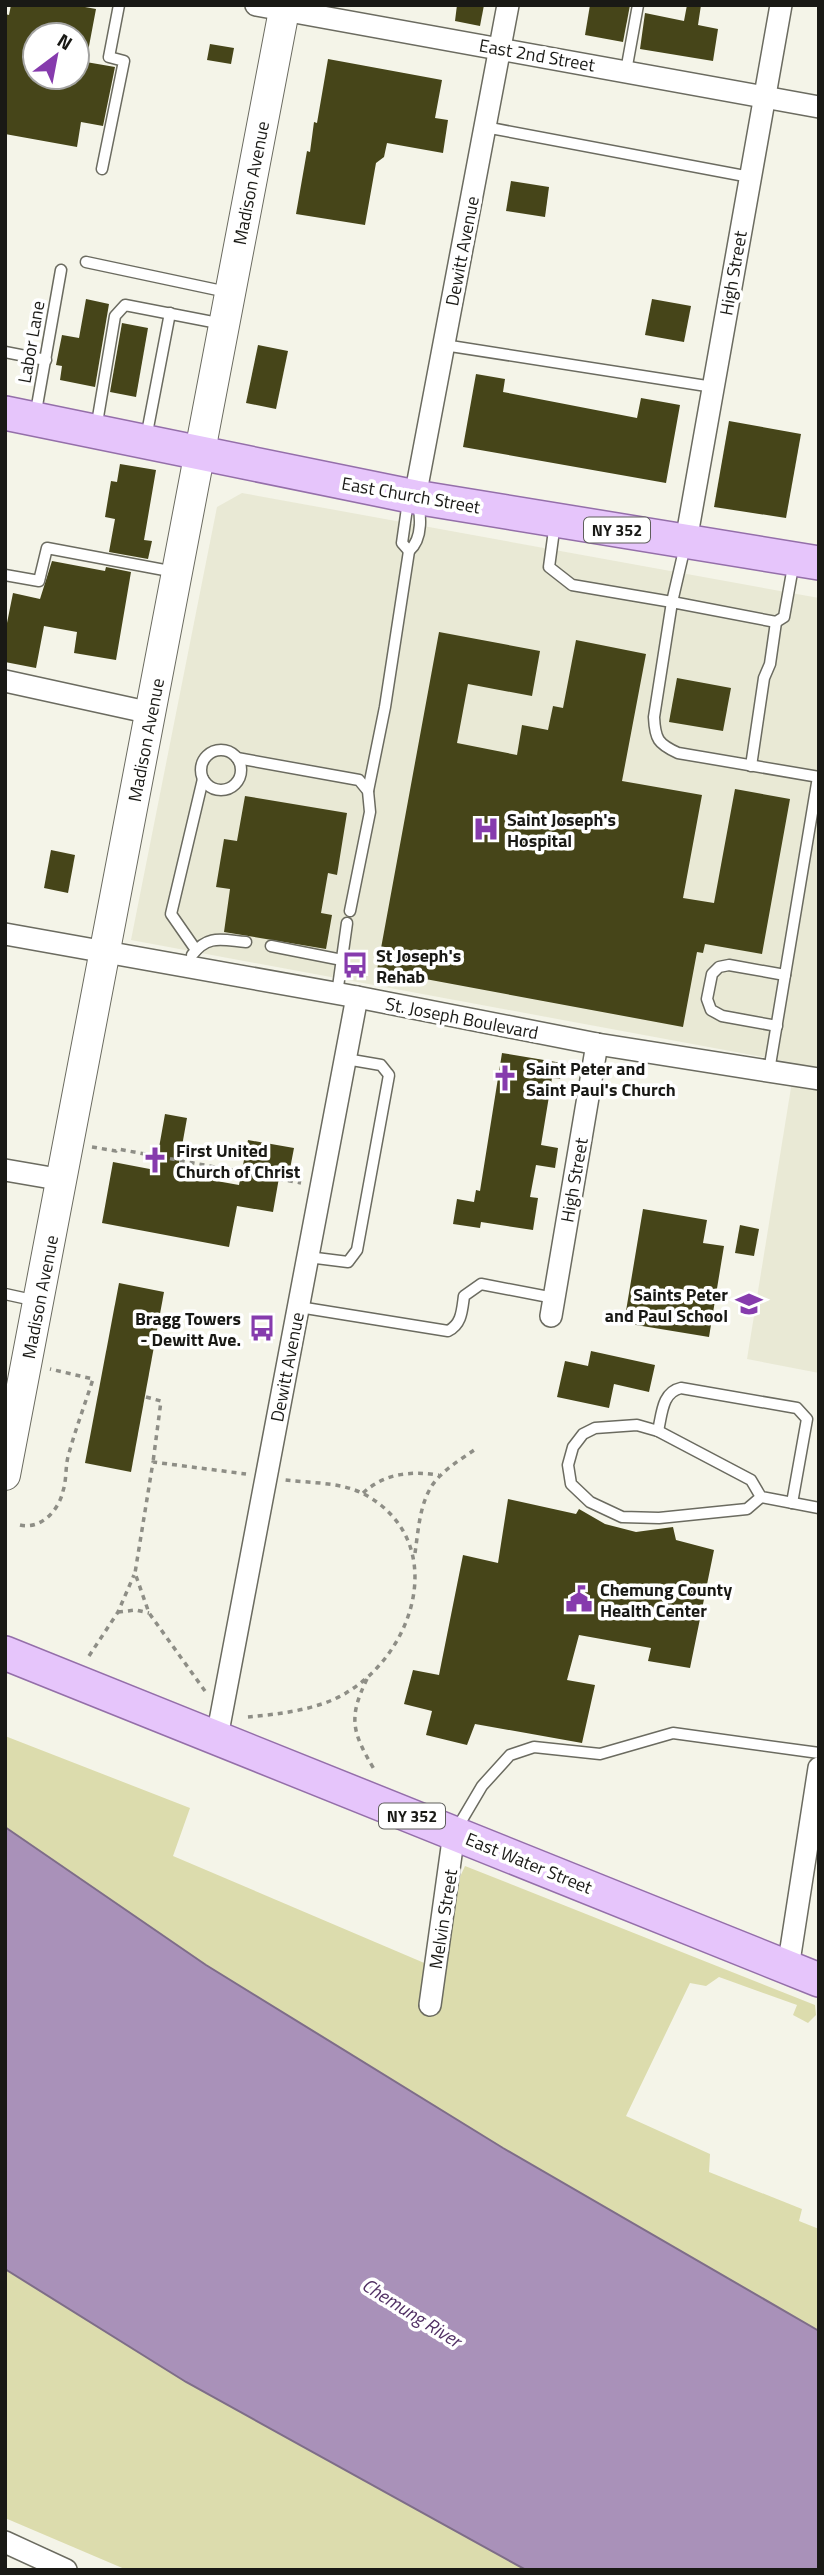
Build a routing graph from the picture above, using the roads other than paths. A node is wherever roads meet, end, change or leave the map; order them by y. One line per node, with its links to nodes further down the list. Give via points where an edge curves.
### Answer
1 (119, 5): 11 (lane, via 109,57 124,61)
2 (508, 5): 6 (street, Dewitt Avenue)
3 (638, 5): 7 (lane)
4 (780, 5): 8 (street, High Street)
5 (275, 7): 6 (street, East 2nd Street); 15 (main road, Madison Avenue)
6 (500, 49): 7 (street, East 2nd Street); 10 (street, Dewitt Avenue)
7 (626, 71): 8 (street, East 2nd Street)
8 (764, 97): 9 (street, East 2nd Street); 12 (street, High Street)
9 (819, 107)
10 (485, 127): 12 (lane); 18 (street, Dewitt Avenue)
11 (102, 169)
12 (750, 177): 21 (street, High Street)
13 (86, 262): 15 (lane)
14 (61, 270): 20 (lane, Labor Lane)
15 (230, 293): 17 (main road, Madison Avenue)
16 (170, 313): 17 (lane); 23 (lane, via 125,305 115,316); 24 (lane)
17 (224, 324): 25 (main road, Madison Avenue)
18 (444, 345): 21 (lane); 26 (street, Dewitt Avenue)
19 (5, 352): 20 (lane)
20 (46, 360): 22 (lane, Labor Lane)
21 (713, 387): 28 (street, High Street)
22 (20, 416): 23 (main road, East Church Street / NY 352)
23 (96, 432): 24 (main road, East Church Street / NY 352)
24 (145, 442): 25 (main road, East Church Street / NY 352)
25 (200, 454): 26 (main road, East Church Street / NY 352); 30 (main road, Madison Avenue)
26 (415, 497): 27 (main road, East Church Street / NY 352); 40 (lane, via 421,511 415,545 409,551)
27 (556, 520): 28 (main road, East Church Street / NY 352); 32 (lane, via 549,567 572,584)
28 (686, 541): 29 (main road, East Church Street / NY 352); 32 (lane)
29 (806, 561): 33 (lane, via 784,617)
30 (178, 572): 31 (lane, via 47,548 39,581); 35 (main road, Madison Avenue)
31 (5, 575)
32 (672, 602): 33 (lane); 37 (lane, via 654,732 662,746 678,753)
33 (776, 622): 37 (lane)
34 (5, 681): 35 (street)
35 (151, 713): 46 (main road, Madison Avenue)
36 (237, 758): 39 (lane, via 226,751 208,755 201,767); 39 (lane, via 241,770 232,787 213,788); 40 (lane, via 359,780)
37 (751, 766): 38 (lane)
38 (819, 777): 49 (lane)
39 (204, 779): 47 (lane, via 171,914)
40 (368, 791): 41 (lane, via 370,811)
41 (350, 911)
42 (347, 923): 48 (lane)
43 (5, 934): 46 (street, St. Joseph Boulevard)
44 (246, 942): 47 (lane, via 209,940)
45 (271, 946): 48 (lane)
46 (106, 952): 47 (street, St. Joseph Boulevard); 57 (main road, Madison Avenue)
47 (190, 958): 50 (street, St. Joseph Boulevard)
48 (342, 960): 50 (lane)
49 (785, 975): 51 (lane); 51 (lane, via 719,967 712,974 707,999 710,1010 722,1016)
50 (347, 996): 52 (street, St. Joseph Boulevard); 53 (street, Dewitt Avenue)
51 (777, 1026): 54 (lane)
52 (597, 1044): 54 (street, St. Joseph Boulevard); 62 (street, High Street)
53 (346, 1059): 58 (street, Dewitt Avenue); 58 (lane, via 381,1065 389,1075 357,1250 348,1262)
54 (769, 1071): 55 (street, St. Joseph Boulevard)
55 (819, 1079)
56 (5, 1170): 57 (street)
57 (62, 1180): 60 (main road, Madison Avenue)
58 (308, 1257): 61 (street, Dewitt Avenue)
59 (5, 1294): 60 (lane)
60 (39, 1301): 64 (main road, Madison Avenue)
61 (299, 1307): 62 (lane, via 449,1331 460,1320 464,1296 481,1284); 69 (street, Dewitt Avenue)
62 (552, 1307)
63 (658, 1431): 65 (lane, via 751,1480); 65 (lane, via 637,1425 595,1427 583,1434 568,1465 571,1484 590,1502 622,1517 659,1518 747,1508); 66 (lane, via 667,1395 681,1388 797,1408 807,1419)
64 (7, 1456)
65 (761, 1497): 66 (lane)
66 (792, 1503): 67 (lane)
67 (819, 1508)
68 (5, 1653): 69 (main road, East Water Street / NY 352)
69 (217, 1737): 72 (main road, East Water Street / NY 352)
70 (819, 1753): 72 (lane, via 673,1732 600,1754 534,1747 510,1755 482,1786)
71 (819, 1768): 73 (street)
72 (454, 1833): 73 (main road, East Water Street / NY 352); 75 (street, Melvin Street)
73 (788, 1968): 74 (main road, East Water Street / NY 352)
74 (819, 1980)
75 (430, 2005)
76 (5, 2542): 77 (street)
77 (66, 2570)

